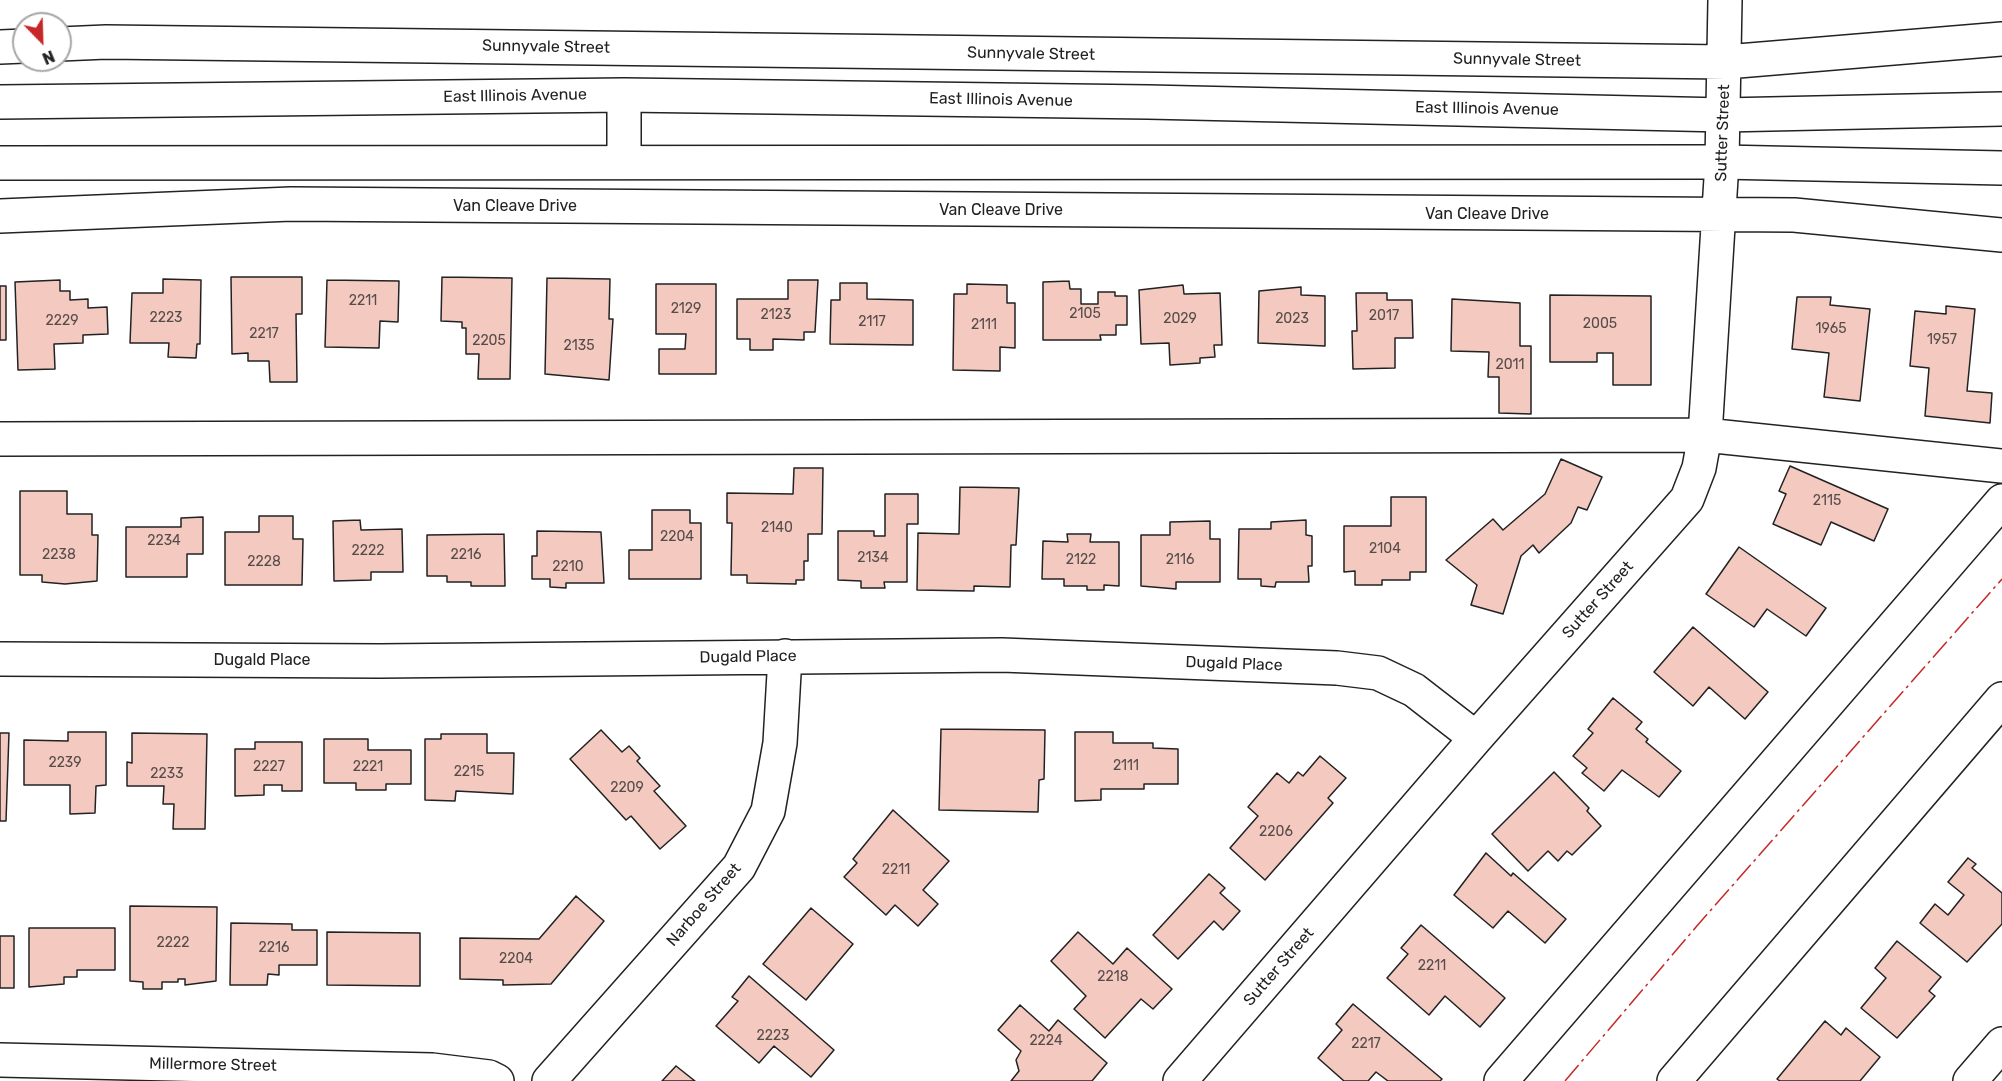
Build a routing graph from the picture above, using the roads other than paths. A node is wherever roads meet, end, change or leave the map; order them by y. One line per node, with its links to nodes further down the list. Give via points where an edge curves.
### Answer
1 (1725, 0): 4 (street, Sutter Street)
2 (2002, 39): 4 (street, Sunnyvale Street)
3 (72, 43): 4 (street, Sunnyvale Street)
4 (1726, 62): 8 (street, Sutter Street)
5 (624, 95): 6 (street, East Illinois Avenue); 8 (street, East Illinois Avenue); 9 (street)
6 (0, 102)
7 (2002, 109): 8 (street, East Illinois Avenue)
8 (1724, 115): 10 (street, Sutter Street)
9 (624, 162): 10 (street); 11 (street)
10 (1722, 162): 12 (street); 14 (street, Sutter Street)
11 (0, 163)
12 (2002, 168)
13 (0, 216): 14 (street, Van Cleave Drive, via 291,204)
14 (1719, 216): 15 (street, Van Cleave Drive, via 1794,215); 16 (street, Sutter Street)
15 (2002, 235)
16 (1705, 435): 17 (street); 18 (street); 23 (street, Sutter Street, via 1699,468 1687,499)
17 (0, 439)
18 (2002, 466)
19 (2002, 501): 29 (street)
20 (785, 656): 21 (street, Dugald Place, via 380,661); 23 (street, Dugald Place, via 1002,655 1347,669 1378,673 1414,690); 27 (street, Narboe Street, via 780,743 768,811 739,867)
21 (0, 659)
22 (2002, 699): 30 (street)
23 (1476, 738): 28 (street, Sutter Street)
24 (2002, 1044): 31 (street)
25 (0, 1060): 26 (street, Millermore Street, via 432,1070)
26 (497, 1081)
27 (549, 1081)
28 (1180, 1081)
29 (1501, 1081)
30 (1674, 1081)
31 (1970, 1081)

